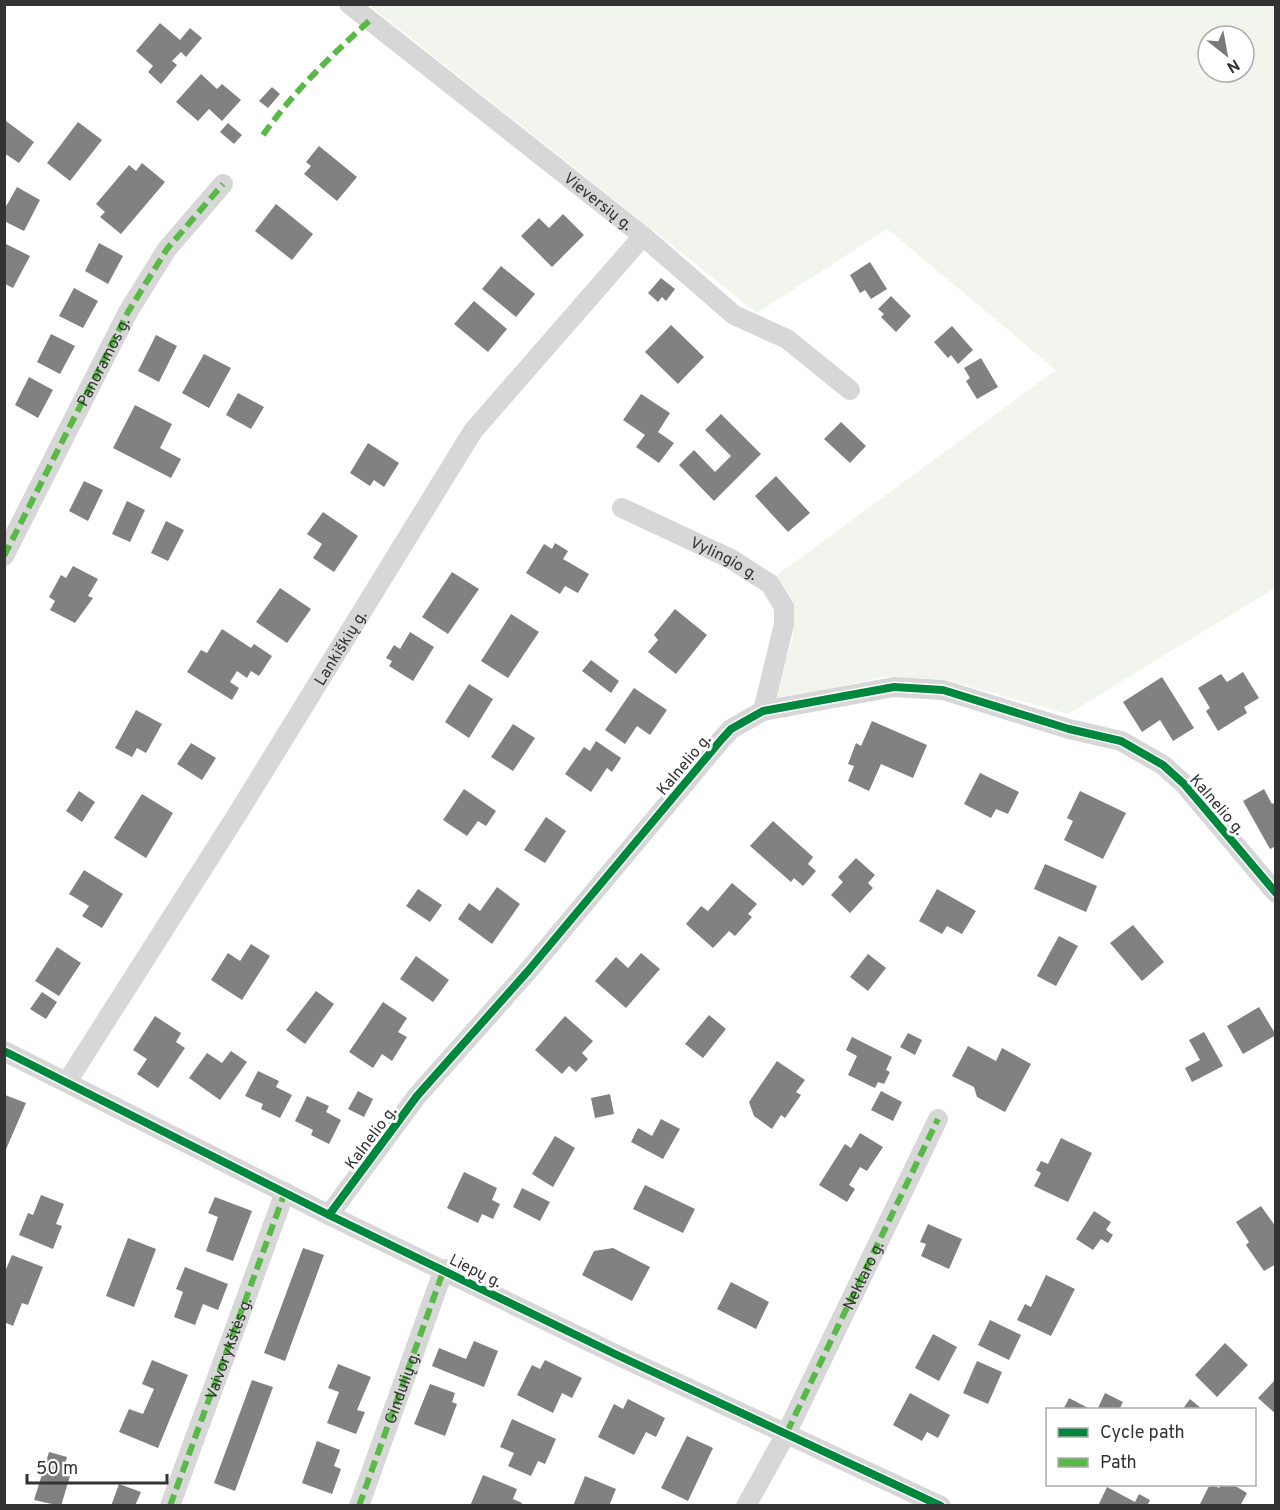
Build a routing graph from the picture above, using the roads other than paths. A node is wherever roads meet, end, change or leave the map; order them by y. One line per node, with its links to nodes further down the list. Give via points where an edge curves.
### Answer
1 (349, 4): 3 (street, Vieversių g.)
2 (223, 184): 6 (street, Panoramos g., via 167,249 128,312)
3 (643, 236): 4 (street, Vieversių g., via 734,315 787,339); 10 (street, Lankiškių g., via 473,431)
4 (850, 390)
5 (622, 508): 7 (street, Vylingio g., via 731,559 770,584 784,607 784,624)
6 (4, 556)
7 (763, 711): 8 (street, Kalnelio g., via 894,687 943,690 1121,741 1163,765 1184,784); 13 (street, Kalnelio g., via 726,735 528,971 417,1096)
8 (1275, 893)
9 (4, 1051): 10 (street, Liepų g.)
10 (67, 1082): 12 (street, Liepų g.)
11 (938, 1119): 15 (street, Nektaro g.)
12 (285, 1192): 13 (street, Liepų g.); 16 (street, Vaivorykštės g.)
13 (329, 1215): 14 (street, Liepų g.)
14 (444, 1269): 15 (street, Liepų g., via 617,1355); 17 (street, Gindulių g.)
15 (787, 1432): 18 (street, Nektaro g.); 19 (street, Liepų g.)
16 (170, 1506)
17 (359, 1506)
18 (746, 1506)
19 (941, 1506)

